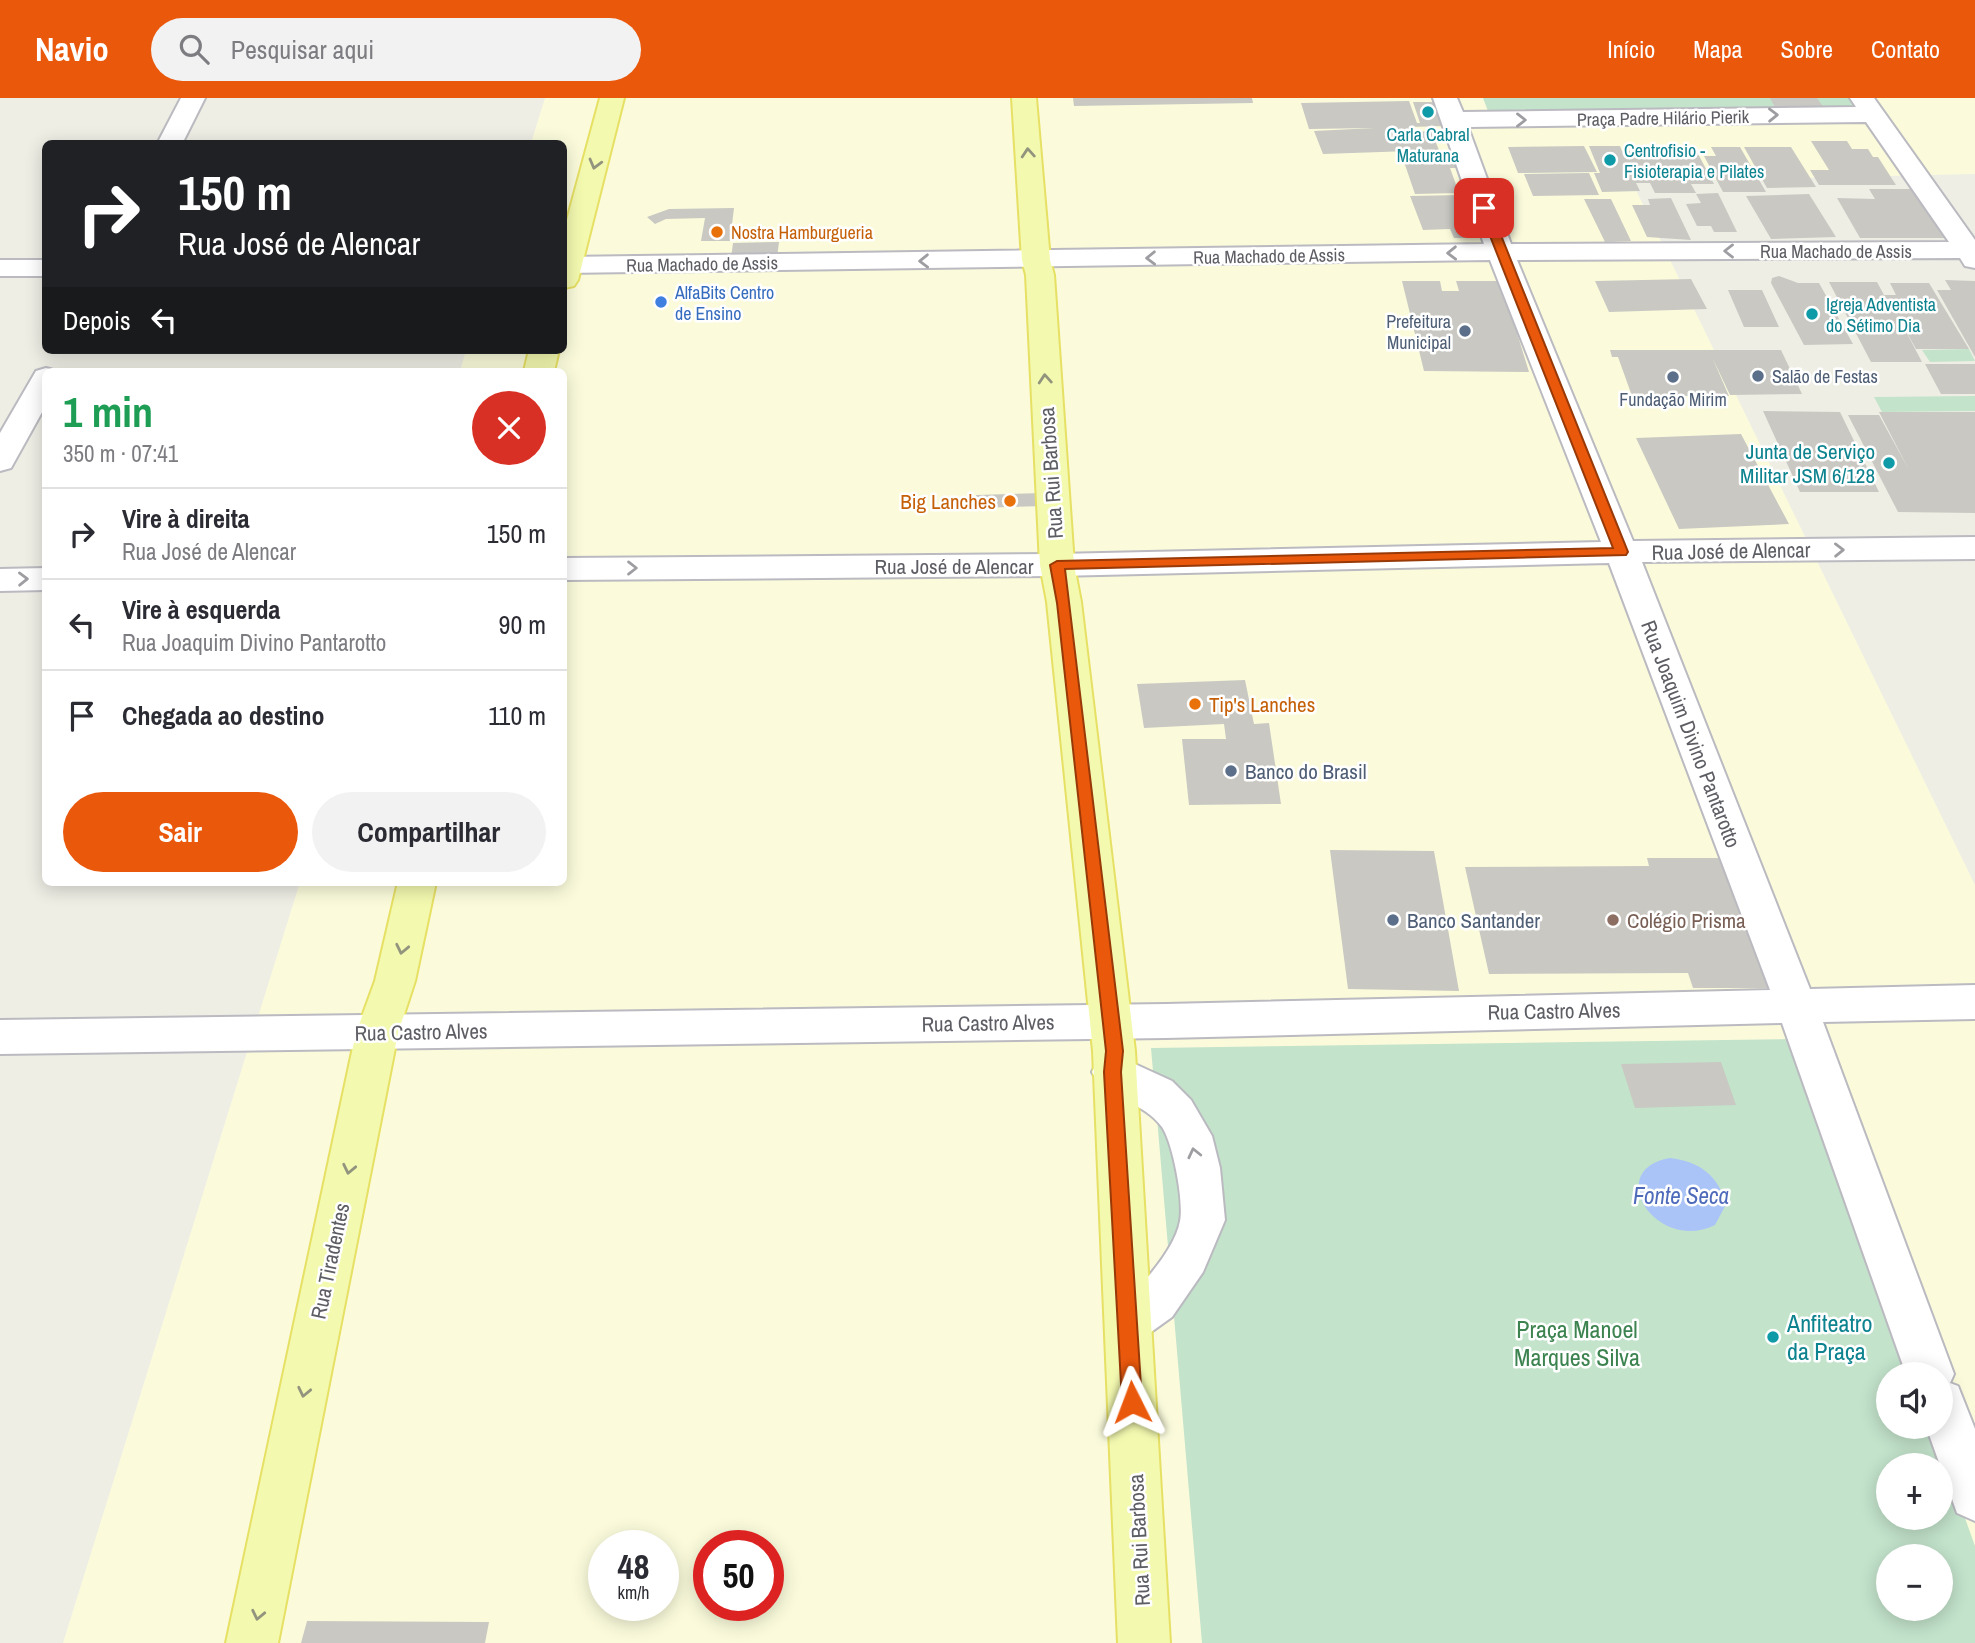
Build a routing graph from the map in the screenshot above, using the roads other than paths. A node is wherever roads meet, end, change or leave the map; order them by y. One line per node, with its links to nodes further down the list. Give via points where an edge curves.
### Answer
1 (193, 98): 6 (street)
2 (612, 98): 10 (main road, one-way to 10)
3 (1024, 98): 9 (main road, Rua Rui Barbosa, one-way to 3)
4 (1868, 106): 5 (street, Praça Padre Hilário Pierik, one-way to 4); 8 (street)
5 (1449, 109): 7 (street, Rua Joaquim Divino Pantarotto)
6 (171, 140)
7 (1500, 252): 8 (street, Rua Machado de Assis, one-way to 7); 9 (street, Rua Machado de Assis, one-way to 9); 17 (street, Rua Joaquim Divino Pantarotto)
8 (1973, 254)
9 (1036, 260): 13 (street, Rua Machado de Assis, one-way to 13); 18 (main road, Rua Rui Barbosa, one-way to 9)
10 (567, 263)
11 (0, 268): 12 (street)
12 (42, 268)
13 (567, 270)
14 (42, 384): 15 (street)
15 (0, 461)
16 (1975, 548): 17 (street, Rua José de Alencar, one-way to 16)
17 (1621, 552): 18 (street, Rua José de Alencar); 24 (street, Rua Joaquim Divino Pantarotto)
18 (1057, 565): 19 (street, Rua José de Alencar, one-way to 18); 25 (main road, Rua Rui Barbosa)
19 (567, 569)
20 (42, 579): 21 (street, one-way to 20)
21 (0, 580)
22 (416, 886): 26 (main road, Rua Tiradentes, one-way to 26, via 395,981)
23 (1975, 1002): 24 (street, Rua Castro Alves)
24 (1796, 1005): 25 (street, Rua Castro Alves); 30 (street, Rua Joaquim Divino Pantarotto)
25 (1111, 1021): 26 (street, Rua Castro Alves); 28 (main road, Rua Rui Barbosa)
26 (377, 1033): 27 (street, Rua Castro Alves); 33 (main road, Rua Tiradentes, one-way to 33)
27 (0, 1037)
28 (1112, 1072): 29 (main road, Rua Rui Barbosa); 29 (street, one-way to 28, via 1156,1302 1172,1281 1203,1220 1190,1136 1176,1113 1157,1094)
29 (1128, 1322): 34 (main road, Rua Rui Barbosa)
30 (1926, 1362)
31 (1953, 1435): 32 (street)
32 (1975, 1496)
33 (253, 1643)
34 (1144, 1643)

